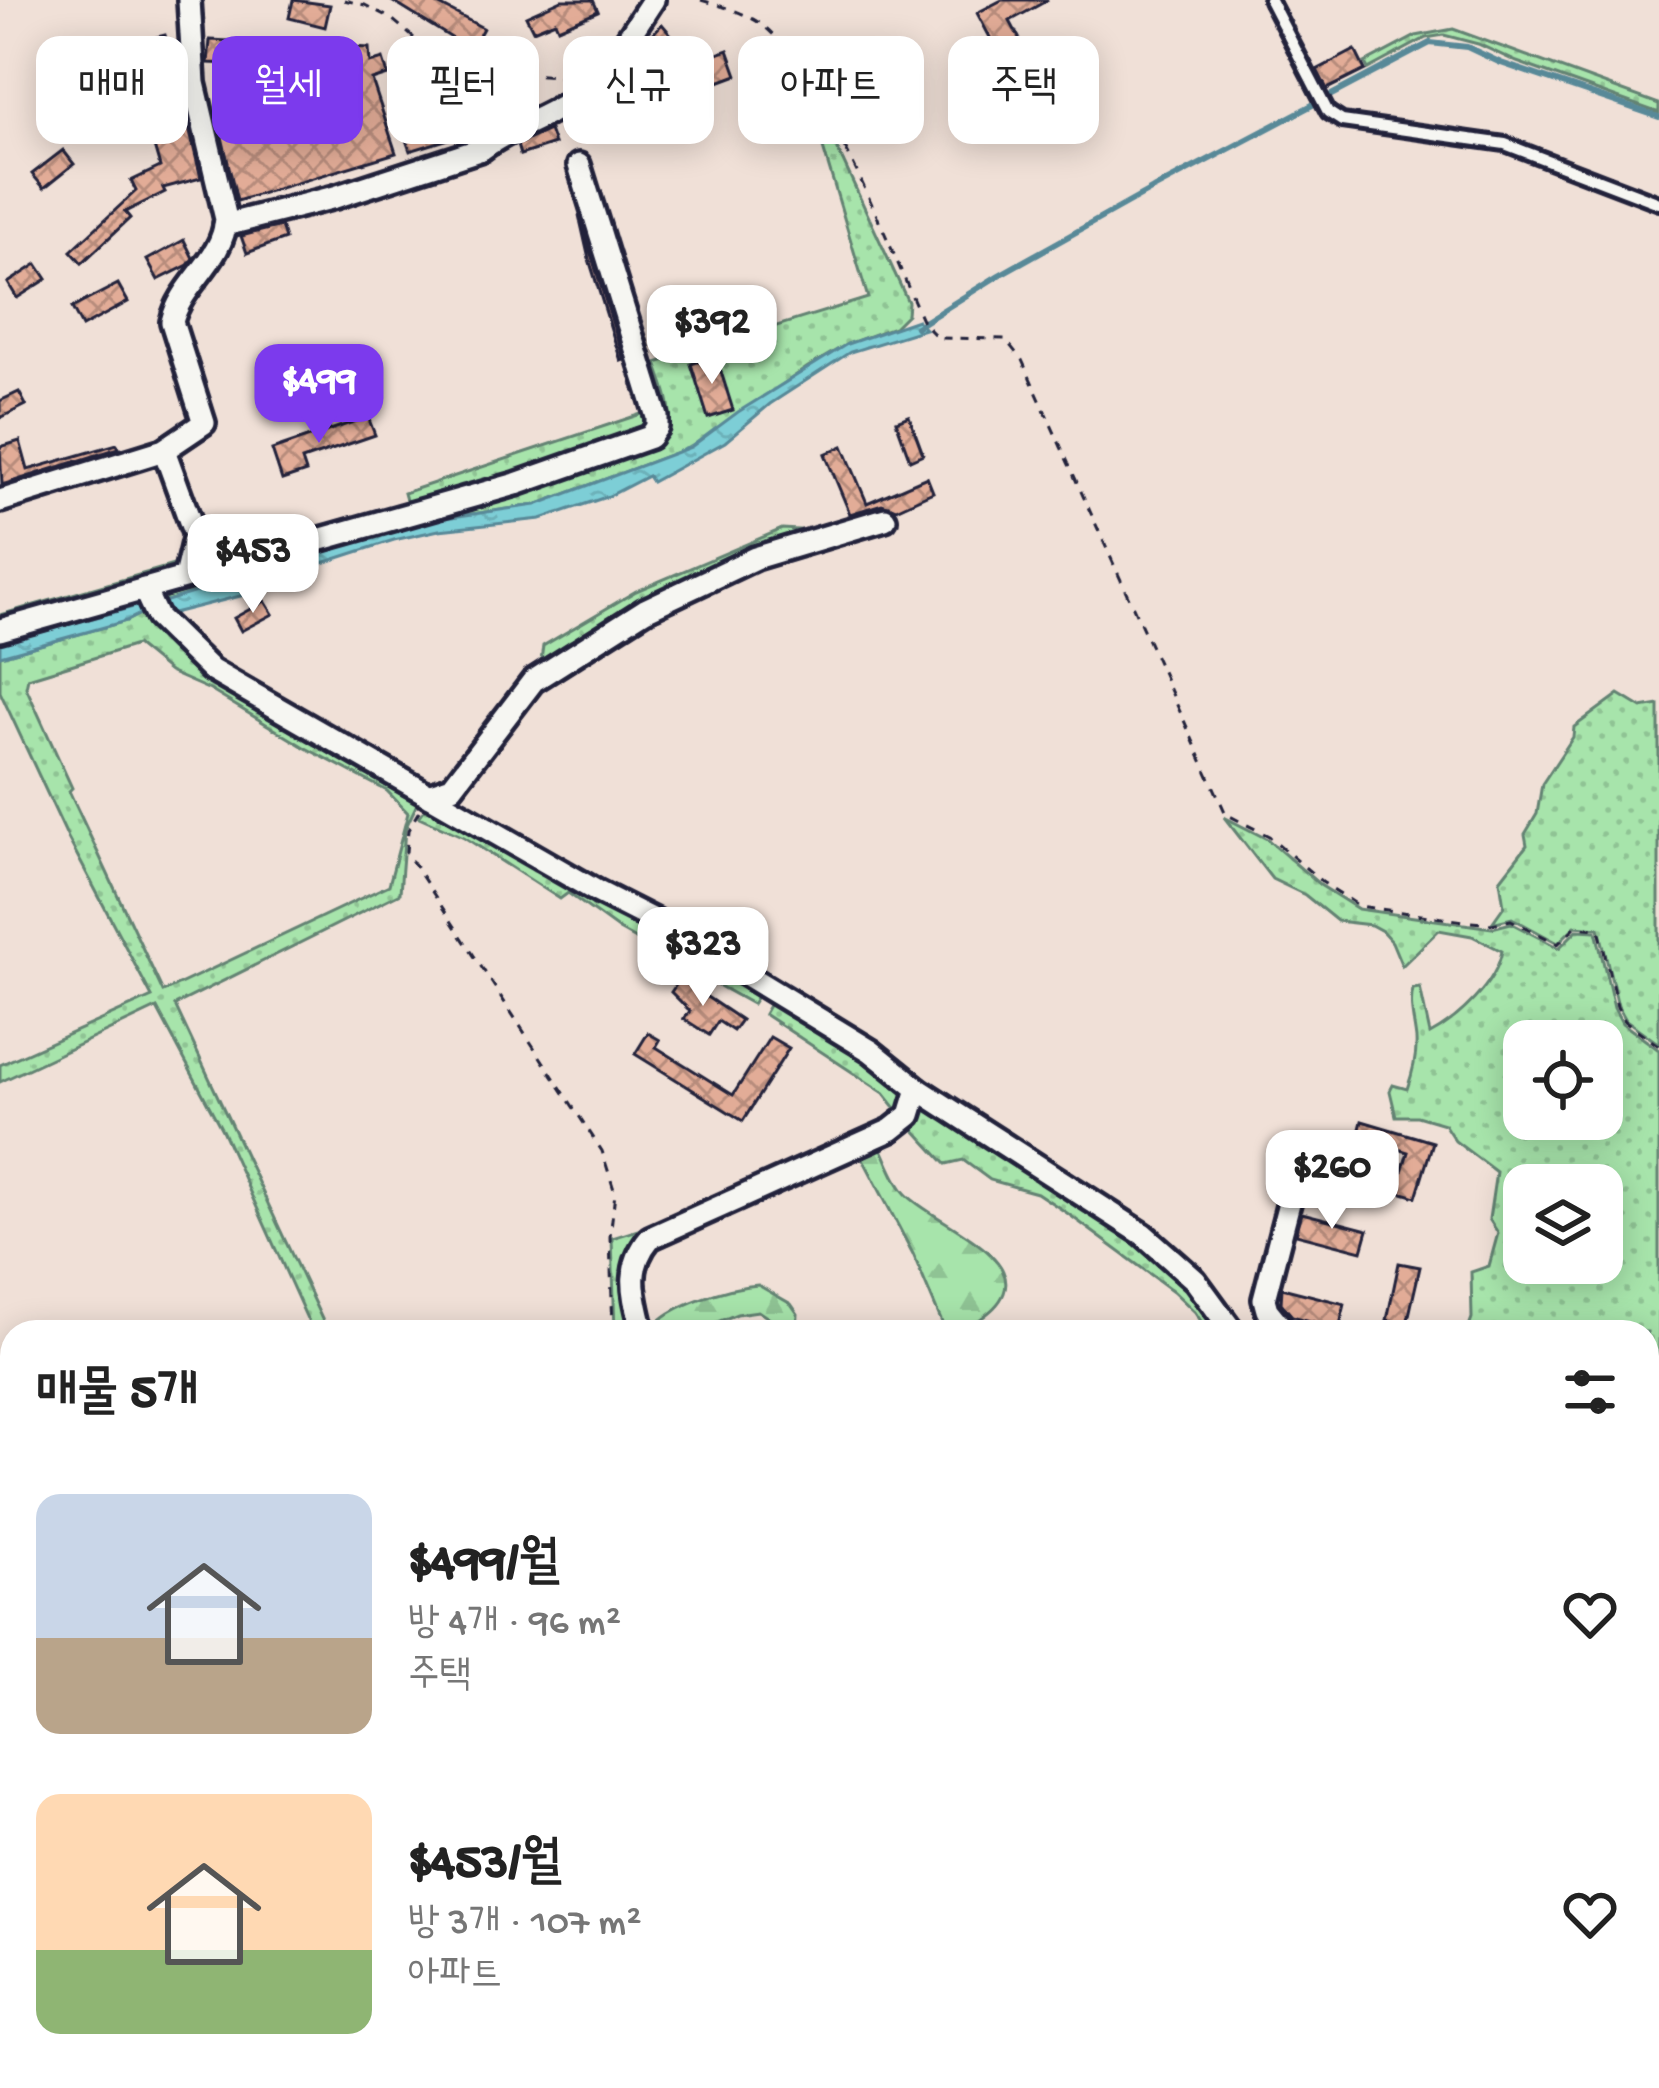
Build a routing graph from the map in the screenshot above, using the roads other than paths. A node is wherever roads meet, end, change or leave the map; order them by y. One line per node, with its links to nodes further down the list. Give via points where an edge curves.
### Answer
1 (189, 0): 6 (street, via 194,83)
2 (653, 0): 6 (street, via 597,77 566,104 482,149)
3 (1270, 0): 5 (lane, via 1328,112 1342,121 1505,144)
4 (579, 165): 10 (street, via 657,417 650,436 516,484)
5 (1659, 203)
6 (225, 225): 7 (street, via 172,322 204,423)
7 (164, 450): 8 (street); 10 (street, via 195,535)
8 (0, 501)
9 (886, 519): 13 (street, via 755,558 645,610 533,681 452,787)
10 (185, 577): 11 (street)
11 (150, 603): 12 (street); 13 (street, via 211,670)
12 (0, 630)
13 (428, 795): 14 (street, via 671,929)
14 (918, 1088): 16 (street, via 904,1124 650,1238 632,1273); 17 (street, via 1158,1245)
15 (1298, 1168): 18 (street, via 1264,1299)
16 (641, 1320)
17 (1224, 1320)
18 (1275, 1320)

